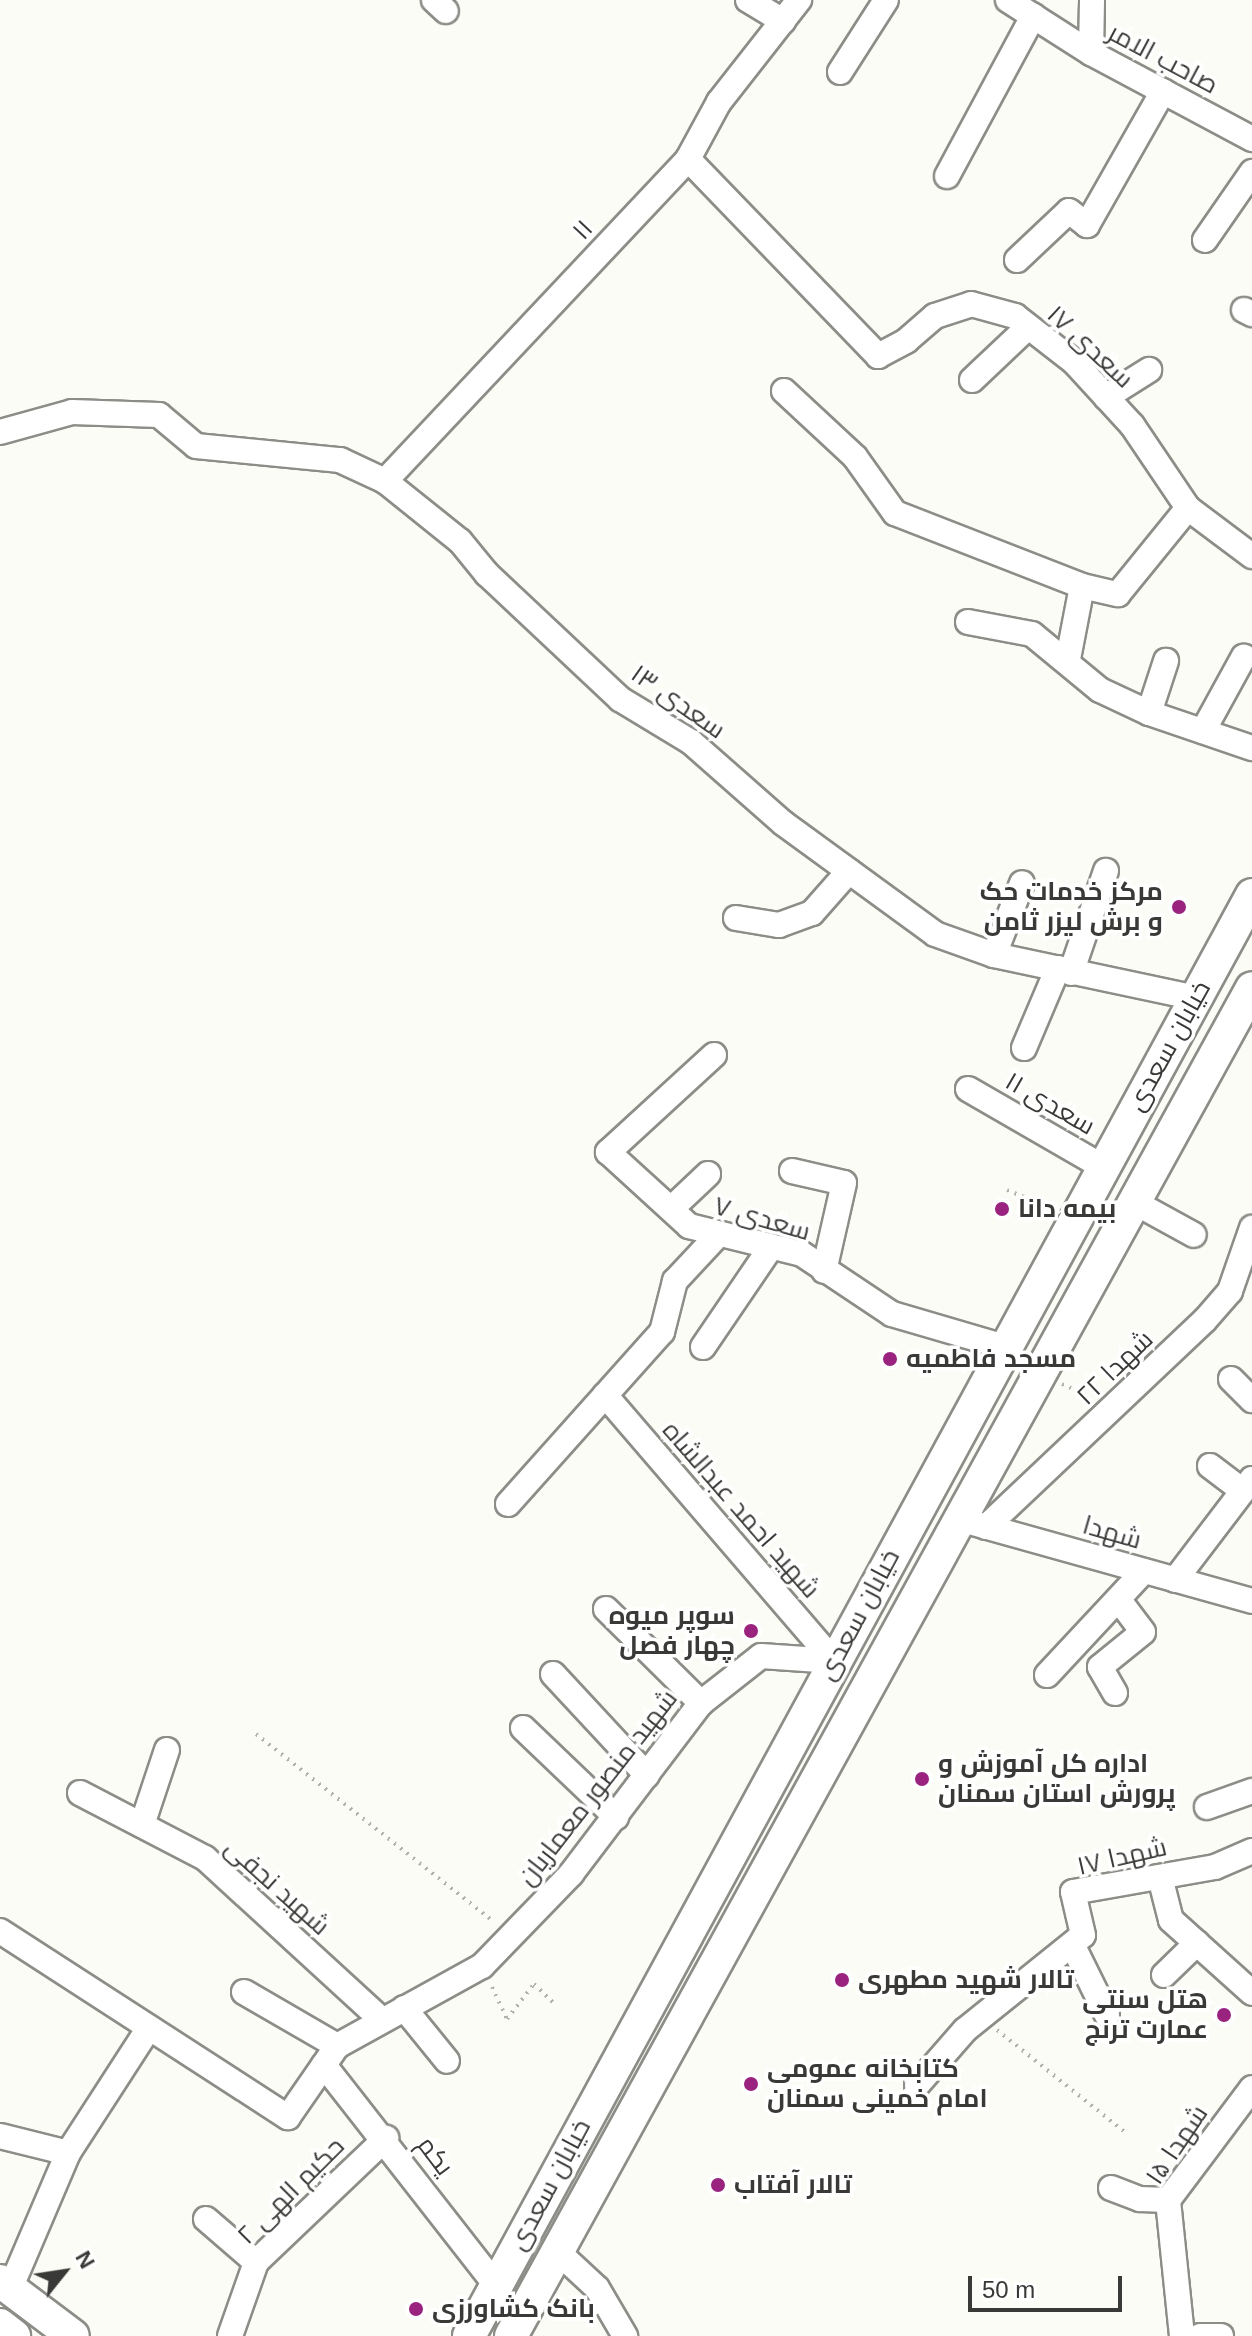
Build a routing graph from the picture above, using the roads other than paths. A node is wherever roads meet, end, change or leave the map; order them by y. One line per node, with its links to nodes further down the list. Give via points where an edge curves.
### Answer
1 (748, 0): 7 (street)
2 (799, 0): 7 (street, ۱۱)
3 (886, 0): 9 (street)
4 (1009, 0): 6 (street, صاحب الامر)
5 (1092, 0): 8 (street)
6 (1033, 16): 8 (street, صاحب الامر); 14 (street)
7 (783, 21): 12 (street, ۱۱, via 719,102)
8 (1091, 53): 10 (street, صاحب الامر)
9 (840, 72)
10 (1163, 91): 11 (street, صاحب الامر); 16 (street, via 1087,225 1069,211)
11 (1252, 139)
12 (688, 159): 17 (street, سعدی ۱۷, via 878,356 935,316 971,304 1015,316); 23 (street, ۱۱)
13 (1252, 172): 15 (street)
14 (947, 176)
15 (1205, 240)
16 (1017, 260)
17 (1028, 327): 19 (street); 21 (street, سعدی ۱۷, via 1074,362)
18 (1149, 370): 21 (street)
19 (972, 380)
20 (784, 391): 26 (street, via 855,457 895,513)
21 (1106, 397): 24 (street, سعدی ۱۷, via 1132,425)
22 (0, 432): 23 (street, سعدی ۱۳, via 72,412 159,415 196,446 340,460)
23 (385, 481): 34 (street, سعدی ۱۳, via 460,541 487,574 620,699 691,742 783,823)
24 (1188, 508): 25 (street, سعدی ۱۷); 26 (street, via 1118,594)
25 (1252, 556)
26 (1082, 586): 29 (street)
27 (968, 622): 29 (street, via 1032,634)
28 (1244, 656): 32 (street)
29 (1068, 659): 31 (street, via 1100,690)
30 (1166, 661): 31 (street)
31 (1149, 713): 32 (street)
32 (1203, 731): 33 (street)
33 (1252, 748)
34 (849, 871): 38 (street, via 812,913 779,925); 40 (street, سعدی ۱۳, via 935,934)
35 (1106, 871): 41 (street)
36 (1022, 883): 40 (street)
37 (1252, 895): 39 (main road, خیابان سعدی)
38 (736, 918)
39 (1242, 928): 43 (main road, خیابان سعدی)
40 (994, 955): 41 (street, سعدی ۱۳)
41 (1064, 970): 43 (street, سعدی ۱۳); 45 (street)
42 (1252, 988): 44 (main road, خیابان سعدی)
43 (1196, 998): 48 (main road, خیابان سعدی)
44 (1241, 1031): 51 (main road, خیابان سعدی)
45 (1024, 1048)
46 (714, 1055): 52 (street, سعدی ۷, via 608,1152)
47 (968, 1089): 48 (street, سعدی ۱۱)
48 (1103, 1167): 59 (main road, خیابان سعدی)
49 (792, 1171): 57 (street, via 844,1183)
50 (708, 1174): 52 (street)
51 (1134, 1202): 53 (street); 66 (main road, خیابان سعدی, via 1039,1372)
52 (671, 1209): 54 (street, سعدی ۷, via 689,1226)
53 (1194, 1235)
54 (717, 1236): 56 (street, سعدی ۷); 61 (street, via 675,1281 662,1332)
55 (1249, 1244): 66 (street, شهدا ۲۲, via 1230,1291 1114,1409)
56 (771, 1247): 57 (street, سعدی ۷, via 802,1254); 58 (street)
57 (824, 1271): 59 (street, سعدی ۷, via 892,1314)
58 (703, 1347)
59 (1005, 1347): 72 (main road, خیابان سعدی)
60 (1231, 1379): 62 (street)
61 (605, 1395): 65 (street); 72 (street, شهید احمد عبدالشاه)
62 (1252, 1400)
63 (1210, 1466): 64 (street)
64 (1247, 1485): 68 (street)
65 (508, 1504)
66 (972, 1523): 67 (street, شهدا); 107 (main road, خیابان سعدی)
67 (1144, 1571): 68 (street, شهدا); 69 (street)
68 (1175, 1580): 70 (street, شهدا)
69 (1118, 1599): 74 (street); 75 (street, via 1143,1632 1100,1667)
70 (1252, 1601)
71 (606, 1609): 76 (street)
72 (834, 1661): 76 (street, شهید منصور معماریان, via 761,1656); 110 (main road, خیابان سعدی)
73 (553, 1674): 79 (street)
74 (1047, 1675)
75 (1115, 1693)
76 (701, 1703): 79 (street, شهید منصور معماریان)
77 (523, 1728): 83 (street)
78 (167, 1750): 84 (street)
79 (647, 1775): 83 (street, شهید منصور معماریان)
80 (1252, 1791): 82 (street)
81 (80, 1793): 84 (street, شهید نجفی)
82 (1207, 1807)
83 (616, 1817): 93 (street, شهید منصور معماریان, via 571,1874 482,1966)
84 (142, 1825): 95 (street, شهید نجفی, via 205,1858)
85 (1252, 1851): 86 (street, شهدا ۱۷, via 1215,1867)
86 (1160, 1877): 88 (street, via 1171,1920); 89 (street, شهدا ۱۷, via 1073,1892 1083,1935)
87 (0, 1931): 96 (street, شهید منصور معماریان)
88 (1197, 1943): 90 (street); 92 (street)
89 (1073, 1946): 94 (street); 99 (street, via 981,2018)
90 (1164, 1975)
91 (244, 1992): 97 (street, یکم)
92 (1252, 1993)
93 (404, 2008): 95 (street, شهید منصور معماریان); 98 (street)
94 (1107, 2015)
95 (381, 2019): 97 (street, شهید منصور معماریان)
96 (149, 2028): 97 (street, شهید منصور معماریان, via 288,2117); 103 (street)
97 (331, 2056): 102 (street, یکم)
98 (447, 2061)
99 (917, 2085)
100 (1249, 2098): 105 (street, شهدا ۱۵)
101 (0, 2136): 103 (street)
102 (386, 2138): 108 (street, حکیم الهی ۲); 110 (street, یکم)
103 (68, 2153): 109 (street)
104 (1111, 2188): 105 (street, via 1140,2199)
105 (1168, 2200): 118 (street, شهدا ۱۵)
106 (206, 2219): 108 (street)
107 (557, 2251): 116 (main road, خیابان سعدی); 117 (street, via 597,2288)
108 (256, 2262): 114 (street, حکیم الهی ۲)
109 (5, 2285): 113 (main road)
110 (496, 2285): 115 (main road, خیابان سعدی)
111 (0, 2325): 112 (main road)
112 (14, 2336)
113 (73, 2336)
114 (230, 2336)
115 (469, 2336)
116 (511, 2336)
117 (625, 2336)
118 (1182, 2336)
119 (1200, 2336): 120 (street)
120 (1221, 2336)

